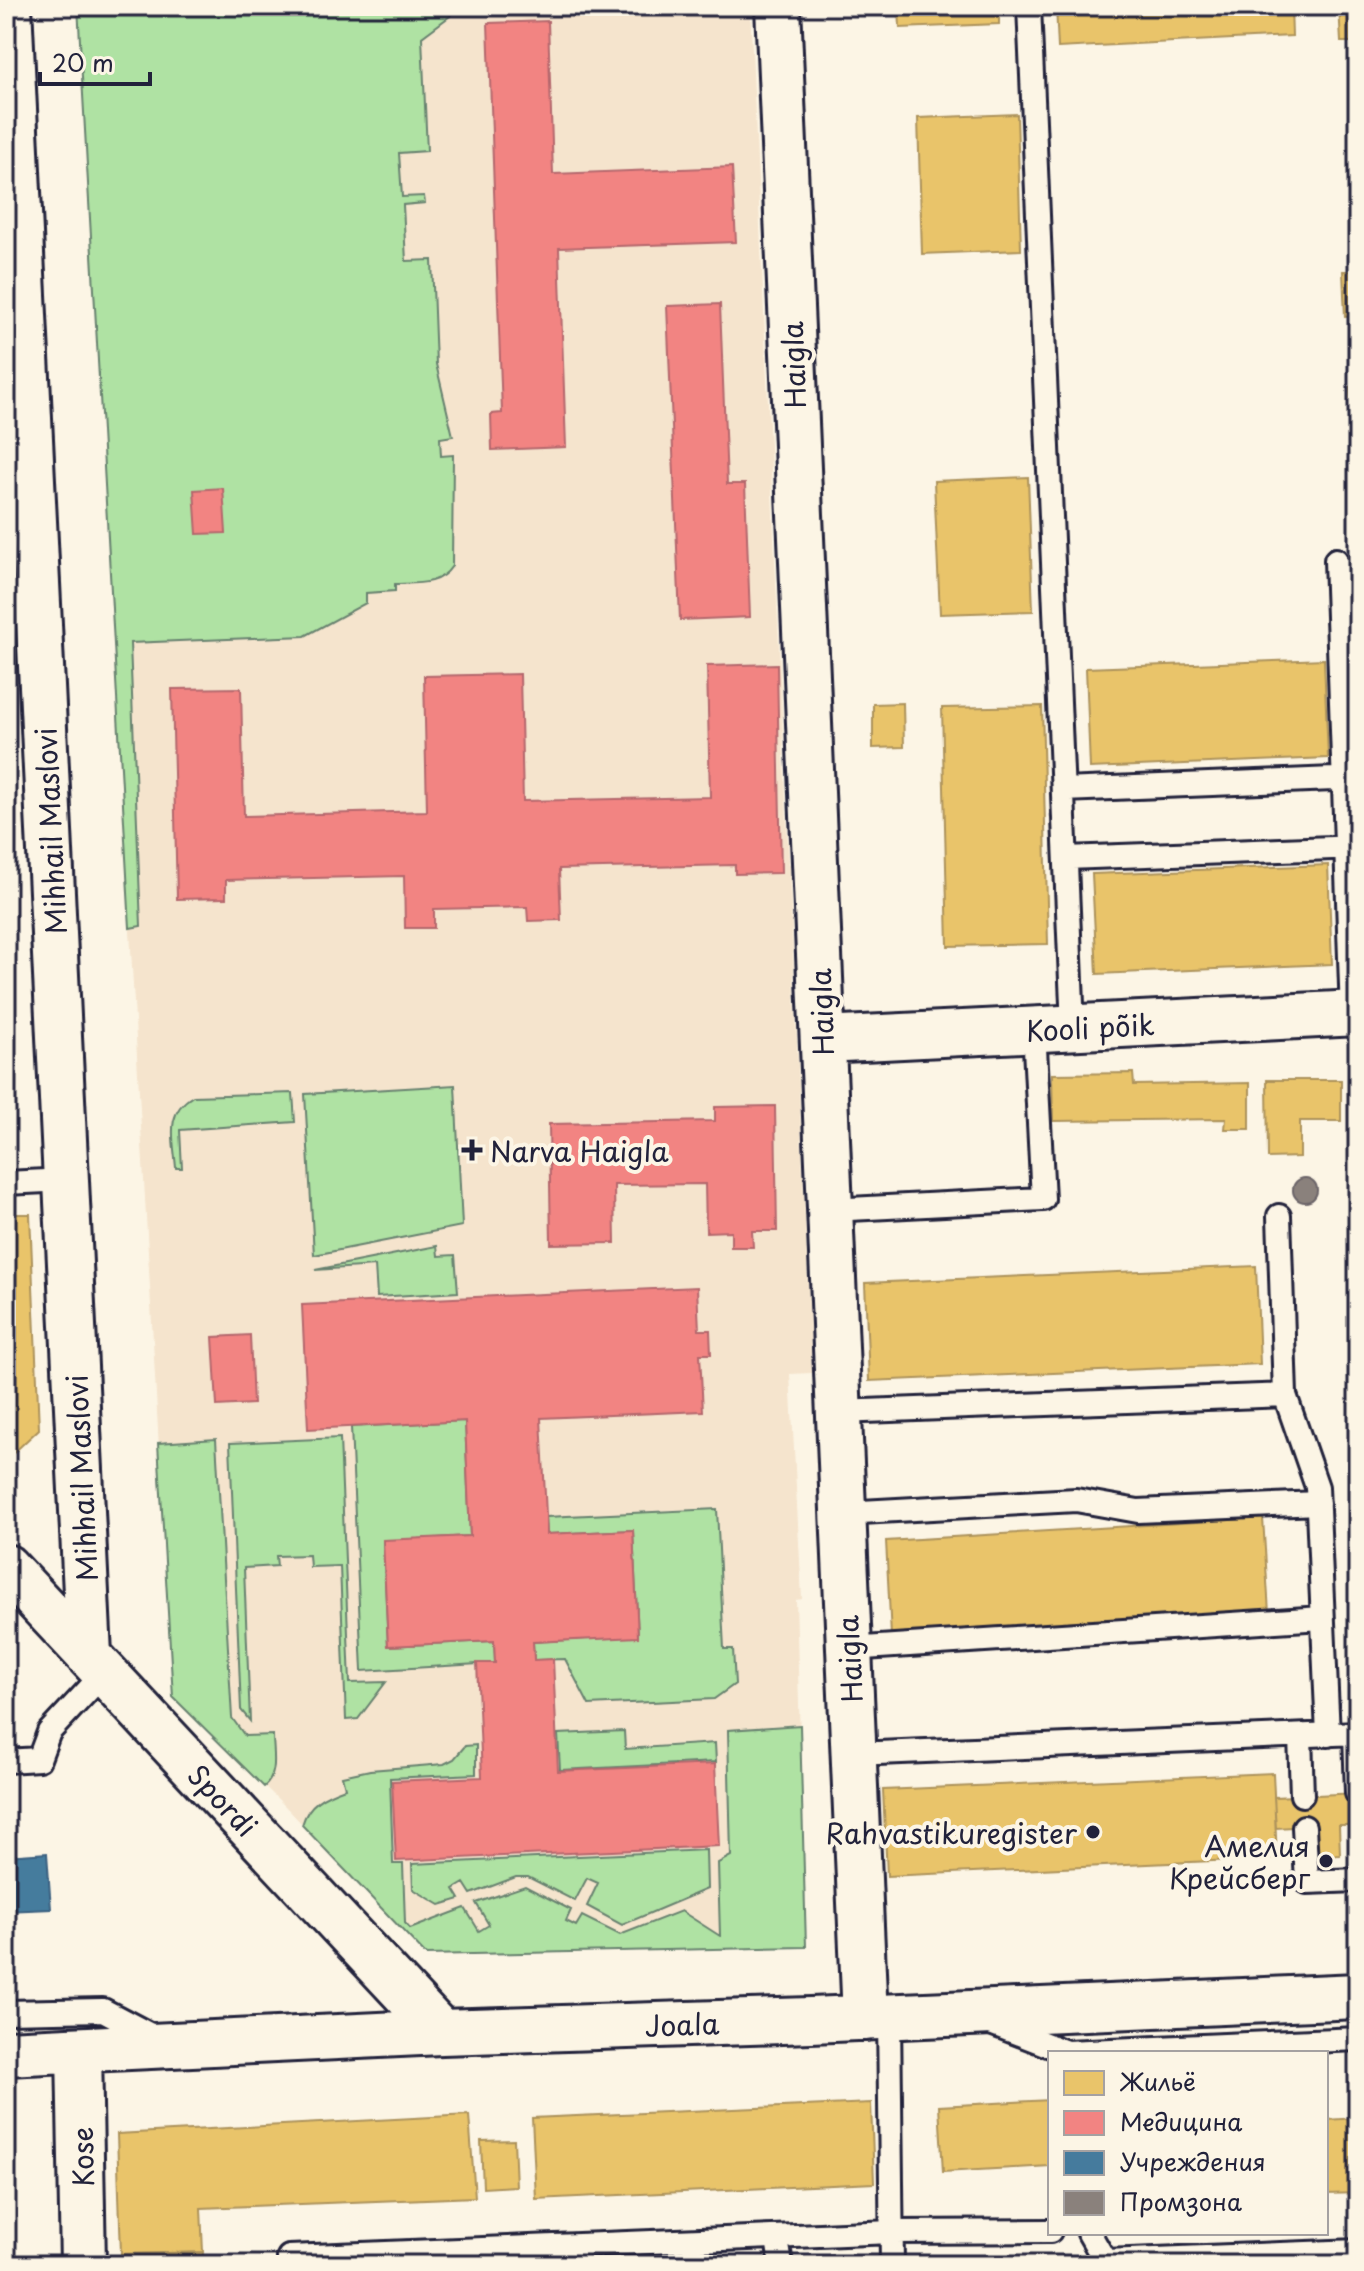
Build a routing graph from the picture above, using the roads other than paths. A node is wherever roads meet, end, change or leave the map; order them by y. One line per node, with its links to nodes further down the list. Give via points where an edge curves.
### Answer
1 (9, 6): 4 (street, Mihhail Maslovi)
2 (778, 6): 12 (street, Haigla)
3 (1029, 6): 7 (lane)
4 (12, 185): 13 (street, Mihhail Maslovi)
5 (1336, 560): 6 (lane)
6 (1351, 778): 7 (lane); 8 (lane)
7 (1063, 790): 9 (lane)
8 (1352, 847): 9 (lane); 10 (lane)
9 (1066, 858): 11 (lane)
10 (1355, 1014): 11 (street, Kooli põik)
11 (1054, 1028): 12 (street, Kooli põik); 15 (lane, via 1043,1199)
12 (823, 1040): 15 (street, Haigla)
13 (66, 1180): 14 (lane); 24 (street, Mihhail Maslovi)
14 (6, 1183)
15 (830, 1210): 18 (street, Haigla)
16 (1279, 1216): 17 (lane)
17 (1285, 1395): 18 (lane); 19 (lane)
18 (839, 1412): 20 (street, Haigla)
19 (1318, 1503): 20 (lane, via 1138,1511 1076,1500); 22 (lane)
20 (843, 1513): 23 (street, Haigla)
21 (6, 1567): 24 (street, Spordi)
22 (1322, 1618): 23 (lane); 26 (lane)
23 (849, 1649): 28 (street, Haigla)
24 (97, 1663): 29 (lane, via 49,1732 39,1759); 38 (street, Spordi)
25 (1356, 1733): 26 (lane); 30 (lane)
26 (1328, 1735): 27 (lane)
27 (1300, 1736): 28 (lane); 31 (lane)
28 (854, 1754): 37 (street, Haigla)
29 (6, 1761)
30 (1357, 1793)
31 (1302, 1795)
32 (1304, 1827): 33 (lane, via 1307,1882)
33 (1358, 1880)
34 (1358, 1996): 36 (street, Joala)
35 (6, 2012): 40 (lane, via 103,2010)
36 (965, 2013): 37 (street, Joala); 42 (lane)
37 (877, 2017): 38 (street, Joala); 46 (lane)
38 (441, 2032): 40 (street, Joala)
39 (1358, 2039): 43 (lane)
40 (169, 2045): 41 (street, Joala)
41 (79, 2050): 44 (street, Joala); 50 (street, Kose)
42 (1063, 2051)
43 (1088, 2051)
44 (6, 2053)
45 (1048, 2231): 46 (lane)
46 (892, 2232): 48 (lane); 53 (lane)
47 (1090, 2235): 49 (lane, via 1105,2261)
48 (777, 2238): 51 (lane, via 289,2257); 52 (lane)
49 (1349, 2256)
50 (83, 2265)
51 (289, 2265)
52 (781, 2265)
53 (892, 2265)

